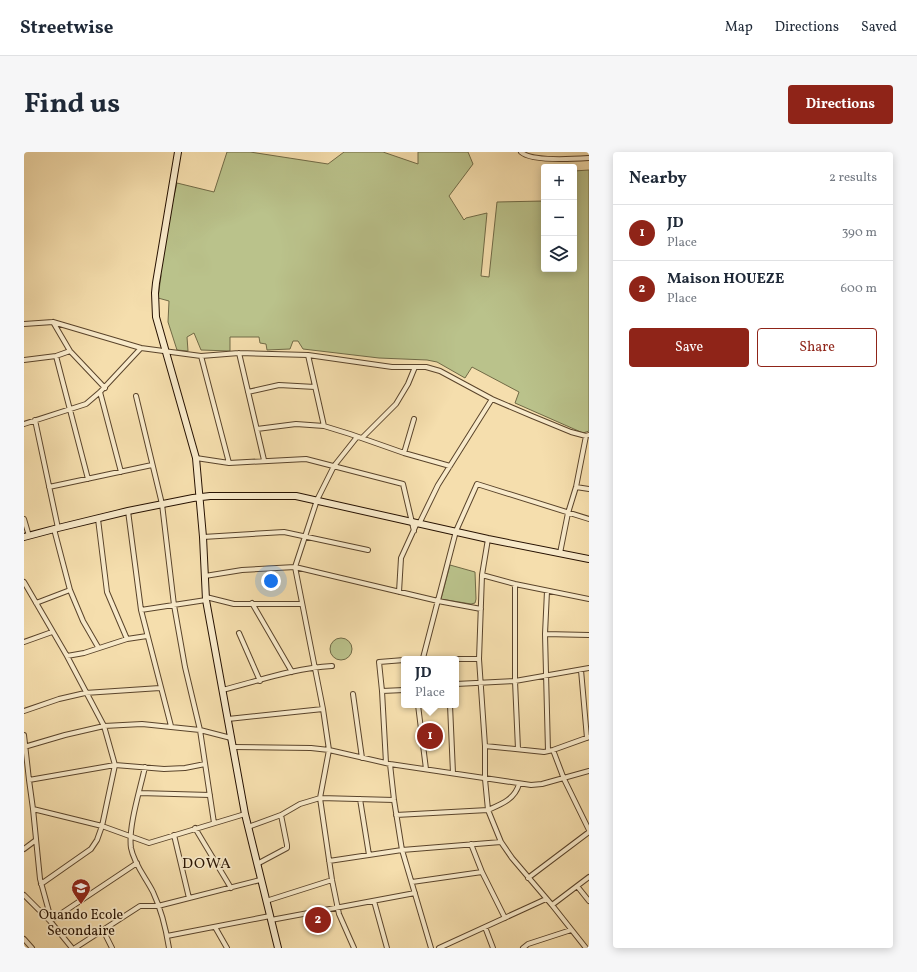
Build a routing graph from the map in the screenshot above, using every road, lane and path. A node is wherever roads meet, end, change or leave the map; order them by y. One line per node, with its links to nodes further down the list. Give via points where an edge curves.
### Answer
1 (178, 152): 8 (main road, via 155,293 156,317)
2 (521, 152): 3 (street, via 525,156 555,159)
3 (589, 158)
4 (53, 322): 5 (street); 6 (street); 7 (street)
5 (24, 324)
6 (141, 348): 8 (street); 16 (street)
7 (70, 351): 11 (street); 16 (street)
8 (165, 352): 12 (street); 31 (main road)
9 (239, 353): 10 (street); 12 (street); 18 (street)
10 (308, 355): 14 (street, via 364,364); 15 (street)
11 (56, 356): 13 (street); 21 (street)
12 (201, 356): 33 (street)
13 (24, 360)
14 (415, 367): 20 (street, via 440,371); 29 (street, via 396,404)
15 (315, 387): 18 (street, via 279,385); 25 (street)
16 (105, 388): 17 (street)
17 (100, 392): 21 (street, via 86,404); 37 (street)
18 (248, 392): 26 (street)
19 (136, 396): 34 (street)
20 (492, 399): 27 (street, via 565,430); 36 (street)
21 (70, 410): 23 (street); 38 (street)
22 (414, 419): 30 (street)
23 (35, 420): 24 (street); 39 (street)
24 (24, 424)
25 (324, 426): 26 (street, via 296,424); 28 (street)
26 (256, 428): 32 (street)
27 (588, 435): 40 (street)
28 (357, 437): 29 (street); 35 (street)
29 (362, 438): 30 (street)
30 (404, 453): 36 (street)
31 (196, 458): 33 (street); 42 (main road)
32 (264, 460): 33 (street); 35 (street, via 306,459)
33 (229, 463)
34 (152, 465): 37 (street); 44 (street)
35 (334, 466): 43 (street); 50 (street, via 403,484)
36 (450, 466): 50 (street)
37 (121, 472): 38 (street)
38 (88, 479): 39 (street)
39 (49, 488): 51 (street)
40 (576, 488): 41 (street); 46 (street)
41 (589, 490)
42 (201, 497): 43 (main road, via 296,496); 44 (main road); 55 (main road)
43 (316, 500): 50 (main road); 54 (street)
44 (162, 504): 45 (main road); 74 (street)
45 (128, 511): 48 (main road); 76 (street)
46 (568, 513): 49 (street); 52 (street, via 477,484); 58 (street)
47 (24, 519): 53 (street)
48 (98, 519): 51 (main road); 83 (street, via 107,592)
49 (589, 520)
50 (416, 523): 52 (main road); 67 (street, via 402,558)
51 (56, 528): 53 (main road); 65 (street)
52 (456, 531): 56 (main road); 70 (street)
53 (26, 536)
54 (306, 536): 55 (street, via 284,532); 57 (street); 60 (street)
55 (203, 537): 62 (main road)
56 (488, 539): 58 (main road); 61 (street)
57 (368, 550)
58 (560, 553): 59 (main road)
59 (589, 559)
60 (295, 567): 62 (street, via 242,570); 67 (street); 73 (street)
61 (482, 575): 64 (street); 75 (street)
62 (205, 576): 68 (main road)
63 (24, 582): 71 (street)
64 (515, 584): 66 (street); 98 (street)
65 (70, 590): 71 (street); 85 (street)
66 (547, 591): 69 (street); 79 (street)
67 (399, 592): 70 (street)
68 (206, 599): 72 (street, via 234,604); 74 (street); 102 (main road)
69 (589, 599)
70 (438, 600): 75 (street); 87 (street)
71 (36, 603): 77 (street)
72 (252, 603): 73 (street); 95 (street)
73 (302, 604): 92 (street)
74 (174, 605): 76 (street); 116 (street)
75 (481, 609): 89 (street)
76 (141, 610): 81 (street)
77 (52, 632): 84 (street); 86 (street)
78 (239, 633): 97 (street)
79 (545, 634): 80 (street); 96 (street)
80 (589, 635)
81 (147, 636): 83 (street); 101 (street)
82 (24, 637): 84 (street)
83 (127, 639): 85 (street)
84 (25, 642)
85 (98, 648): 86 (street)
86 (67, 656): 105 (street)
87 (424, 656)
88 (459, 659): 89 (street)
89 (479, 659): 99 (street)
90 (401, 660): 104 (street, via 379,662)
91 (332, 666): 92 (street)
92 (314, 667): 95 (street); 111 (street)
93 (589, 668): 94 (street)
94 (581, 670): 96 (street); 108 (street)
95 (292, 672): 97 (street)
96 (547, 676): 98 (street); 125 (street)
97 (260, 681): 102 (street)
98 (515, 681): 99 (street); 123 (street)
99 (481, 683): 100 (street); 120 (street)
100 (459, 684)
101 (160, 688): 105 (street); 115 (street)
102 (222, 690): 113 (main road)
103 (401, 690): 104 (street)
104 (382, 691): 128 (street)
105 (85, 693): 112 (street, via 59,698); 114 (street)
106 (353, 694): 126 (street)
107 (589, 704): 108 (street)
108 (584, 706): 118 (street)
109 (418, 708): 131 (street)
110 (450, 708): 133 (street)
111 (323, 709): 113 (street); 124 (street)
112 (24, 711)
113 (228, 719): 119 (main road)
114 (104, 726): 115 (street); 121 (street); 129 (street)
115 (171, 726): 116 (street)
116 (200, 730): 119 (street); 127 (street)
117 (24, 735): 121 (street)
118 (588, 737): 125 (street)
119 (231, 738): 122 (main road)
120 (485, 746): 123 (street); 134 (street)
121 (25, 747): 136 (street)
122 (233, 747): 124 (street); 145 (main road)
123 (518, 749): 125 (street)
124 (329, 750): 126 (street); 140 (street)
125 (550, 751): 135 (street)
126 (362, 758): 128 (street)
127 (205, 764): 130 (street, via 174,769); 139 (street)
128 (388, 764): 131 (street); 142 (street)
129 (115, 765): 130 (street); 136 (street); 149 (street)
130 (145, 767): 138 (street)
131 (426, 769): 133 (street)
132 (589, 771): 135 (street)
133 (453, 774): 134 (street)
134 (485, 779): 137 (street); 144 (street)
135 (564, 779): 137 (street, via 542,784); 152 (street)
136 (28, 780): 143 (street)
137 (519, 784): 144 (street, via 511,798)
138 (139, 793): 139 (street); 153 (street)
139 (210, 795): 148 (street)
140 (320, 798): 141 (street); 146 (street, via 300,804); 161 (street)
141 (360, 799): 142 (street); 160 (street)
142 (394, 800): 147 (street)
143 (34, 809): 149 (street); 155 (street)
144 (488, 810): 147 (street); 156 (street)
145 (245, 814): 148 (street); 150 (main road)
146 (281, 815): 150 (street); 163 (street, via 287,848)
147 (396, 815): 159 (street)
148 (214, 823): 151 (street)
149 (102, 826): 153 (street); 170 (street, via 91,849)
150 (248, 827): 163 (main road)
151 (195, 828): 154 (street); 172 (street)
152 (589, 831): 166 (street)
153 (130, 835): 154 (street, via 149,843); 162 (street, via 131,849)
154 (174, 835): 175 (street)
155 (36, 840): 158 (street); 170 (street)
156 (501, 842): 157 (street); 166 (street)
157 (471, 844): 159 (street); 164 (street)
158 (24, 849)
159 (402, 850): 160 (street); 169 (street)
160 (369, 855): 161 (street)
161 (329, 861): 168 (street)
162 (137, 863): 180 (street); 185 (street)
163 (257, 864): 167 (main road)
164 (482, 872): 169 (street); 184 (street)
165 (589, 877): 171 (street)
166 (528, 878): 176 (street)
167 (260, 880): 172 (street); 177 (main road)
168 (332, 880): 177 (street); 182 (street)
169 (412, 882): 173 (street)
170 (42, 884): 185 (street)
171 (577, 886): 179 (street); 181 (street)
172 (231, 888): 175 (street)
173 (415, 893): 178 (street); 200 (street)
174 (24, 895): 185 (street)
175 (189, 898): 180 (street)
176 (546, 899): 181 (street); 184 (street)
177 (266, 901): 183 (main road)
178 (374, 901): 182 (street); 199 (street)
179 (589, 901)
180 (158, 906): 188 (street, via 140,906); 190 (street)
181 (552, 906): 189 (street)
182 (338, 908): 183 (street); 198 (street)
183 (271, 918): 186 (street); 197 (main road)
184 (505, 918): 187 (street)
185 (50, 920): 193 (street)
186 (215, 927): 190 (street); 196 (street)
187 (485, 927): 201 (street); 202 (street)
188 (102, 930): 193 (street); 194 (street)
189 (571, 930): 203 (street); 204 (street)
190 (167, 936): 195 (street)
191 (24, 939): 192 (street)
192 (32, 948)
193 (73, 948)
194 (112, 948)
195 (169, 948)
196 (227, 948)
197 (278, 948)
198 (354, 948)
199 (387, 948)
200 (430, 948)
201 (439, 948)
202 (493, 948)
203 (522, 948)
204 (585, 948)

